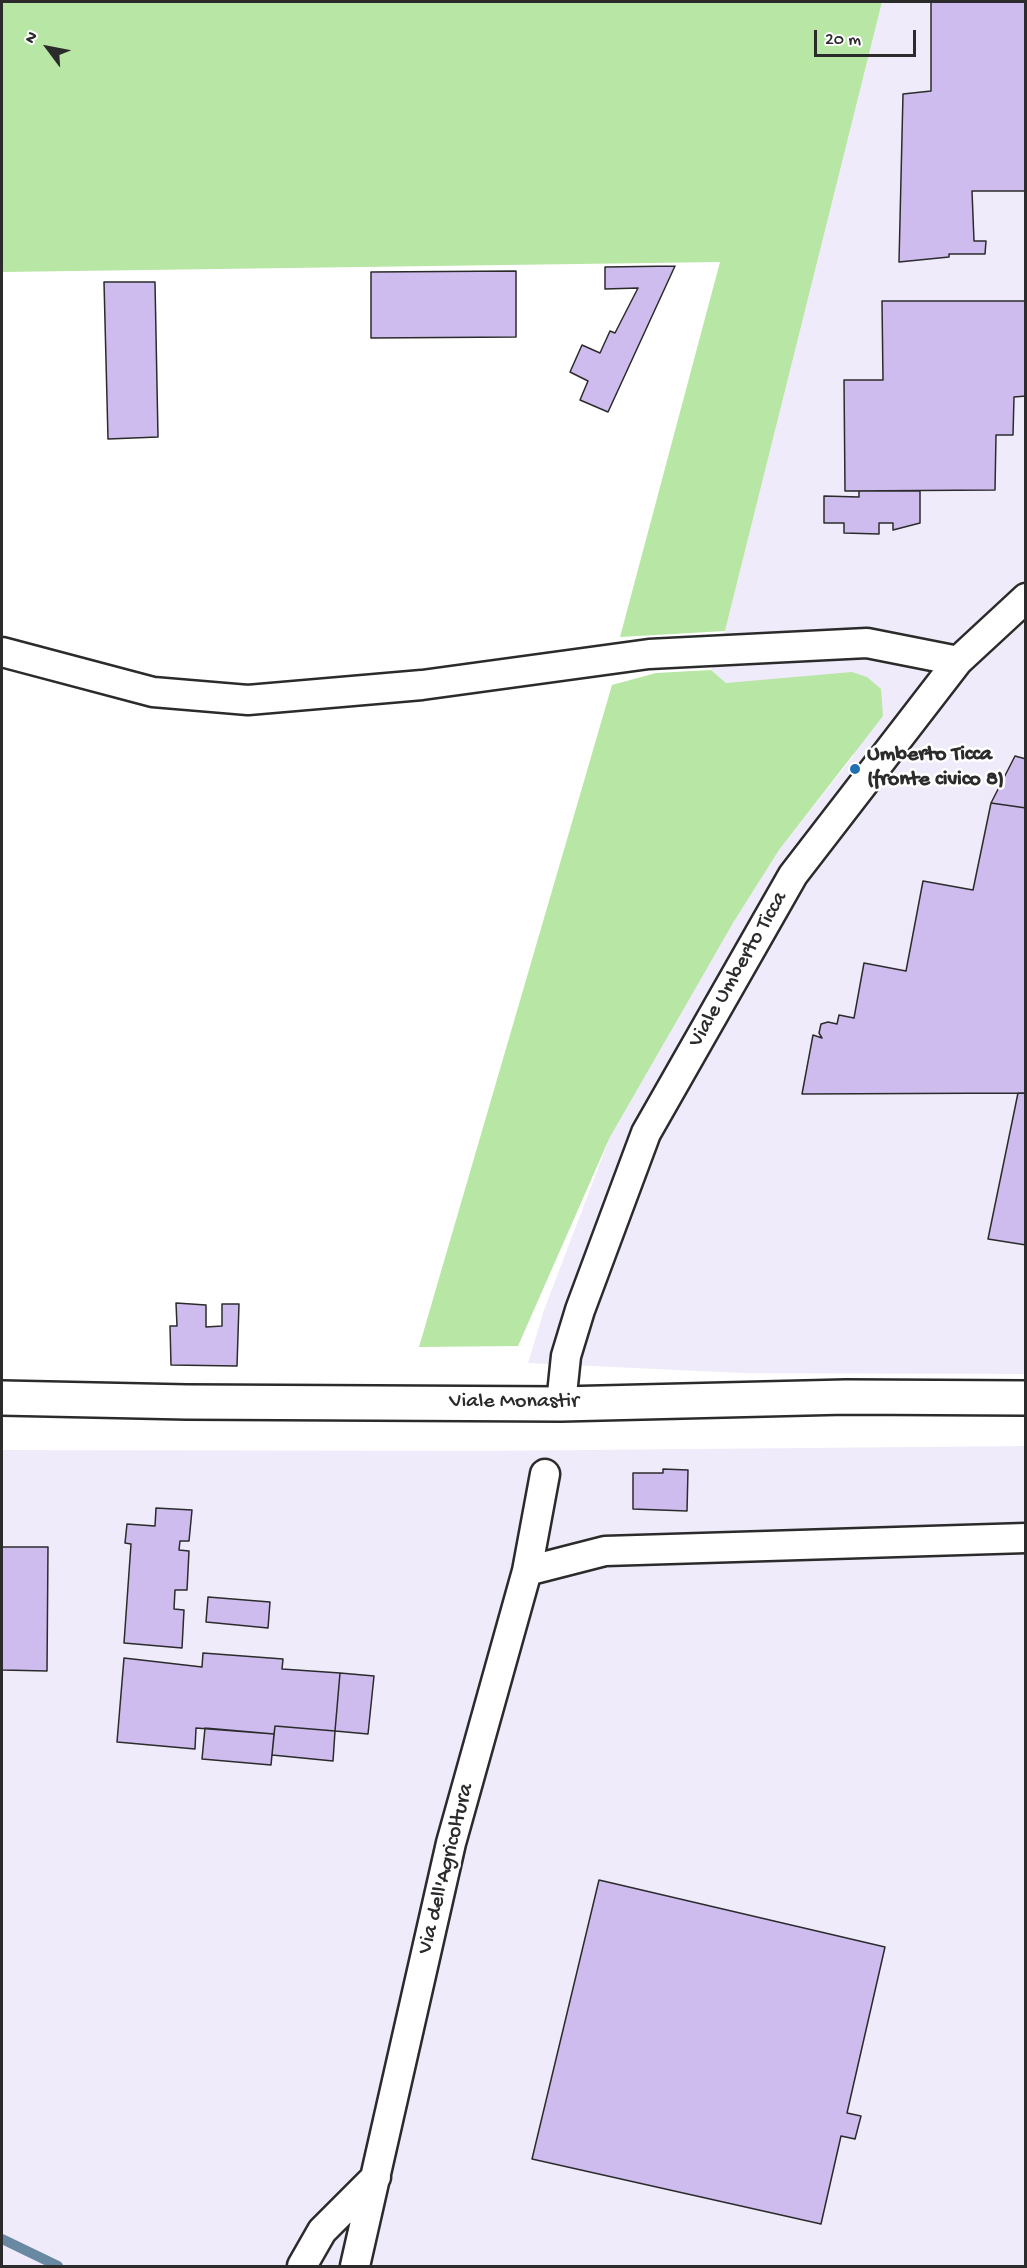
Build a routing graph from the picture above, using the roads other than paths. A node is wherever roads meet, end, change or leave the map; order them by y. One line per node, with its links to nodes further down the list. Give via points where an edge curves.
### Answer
1 (1026, 598): 3 (street, Viale Umberto Ticca)
2 (2, 652): 3 (street, via 153,692 248,700 422,685 649,654 867,643)
3 (958, 661): 6 (street, Viale Umberto Ticca, via 793,875 646,1133 579,1310 566,1356)
4 (2, 1398): 6 (main road, Viale Monastir)
5 (1026, 1398): 6 (main road, Viale Monastir, via 846,1397)
6 (561, 1404)
7 (545, 1474): 9 (street, Via dell'Agricoltura)
8 (1026, 1538): 9 (street, via 605,1551)
9 (527, 1571): 10 (street, Via dell'Agricoltura, via 451,1843)
10 (376, 2177): 11 (street, via 322,2231); 12 (street, Via dell'Agricoltura)
11 (303, 2266)
12 (355, 2266)

